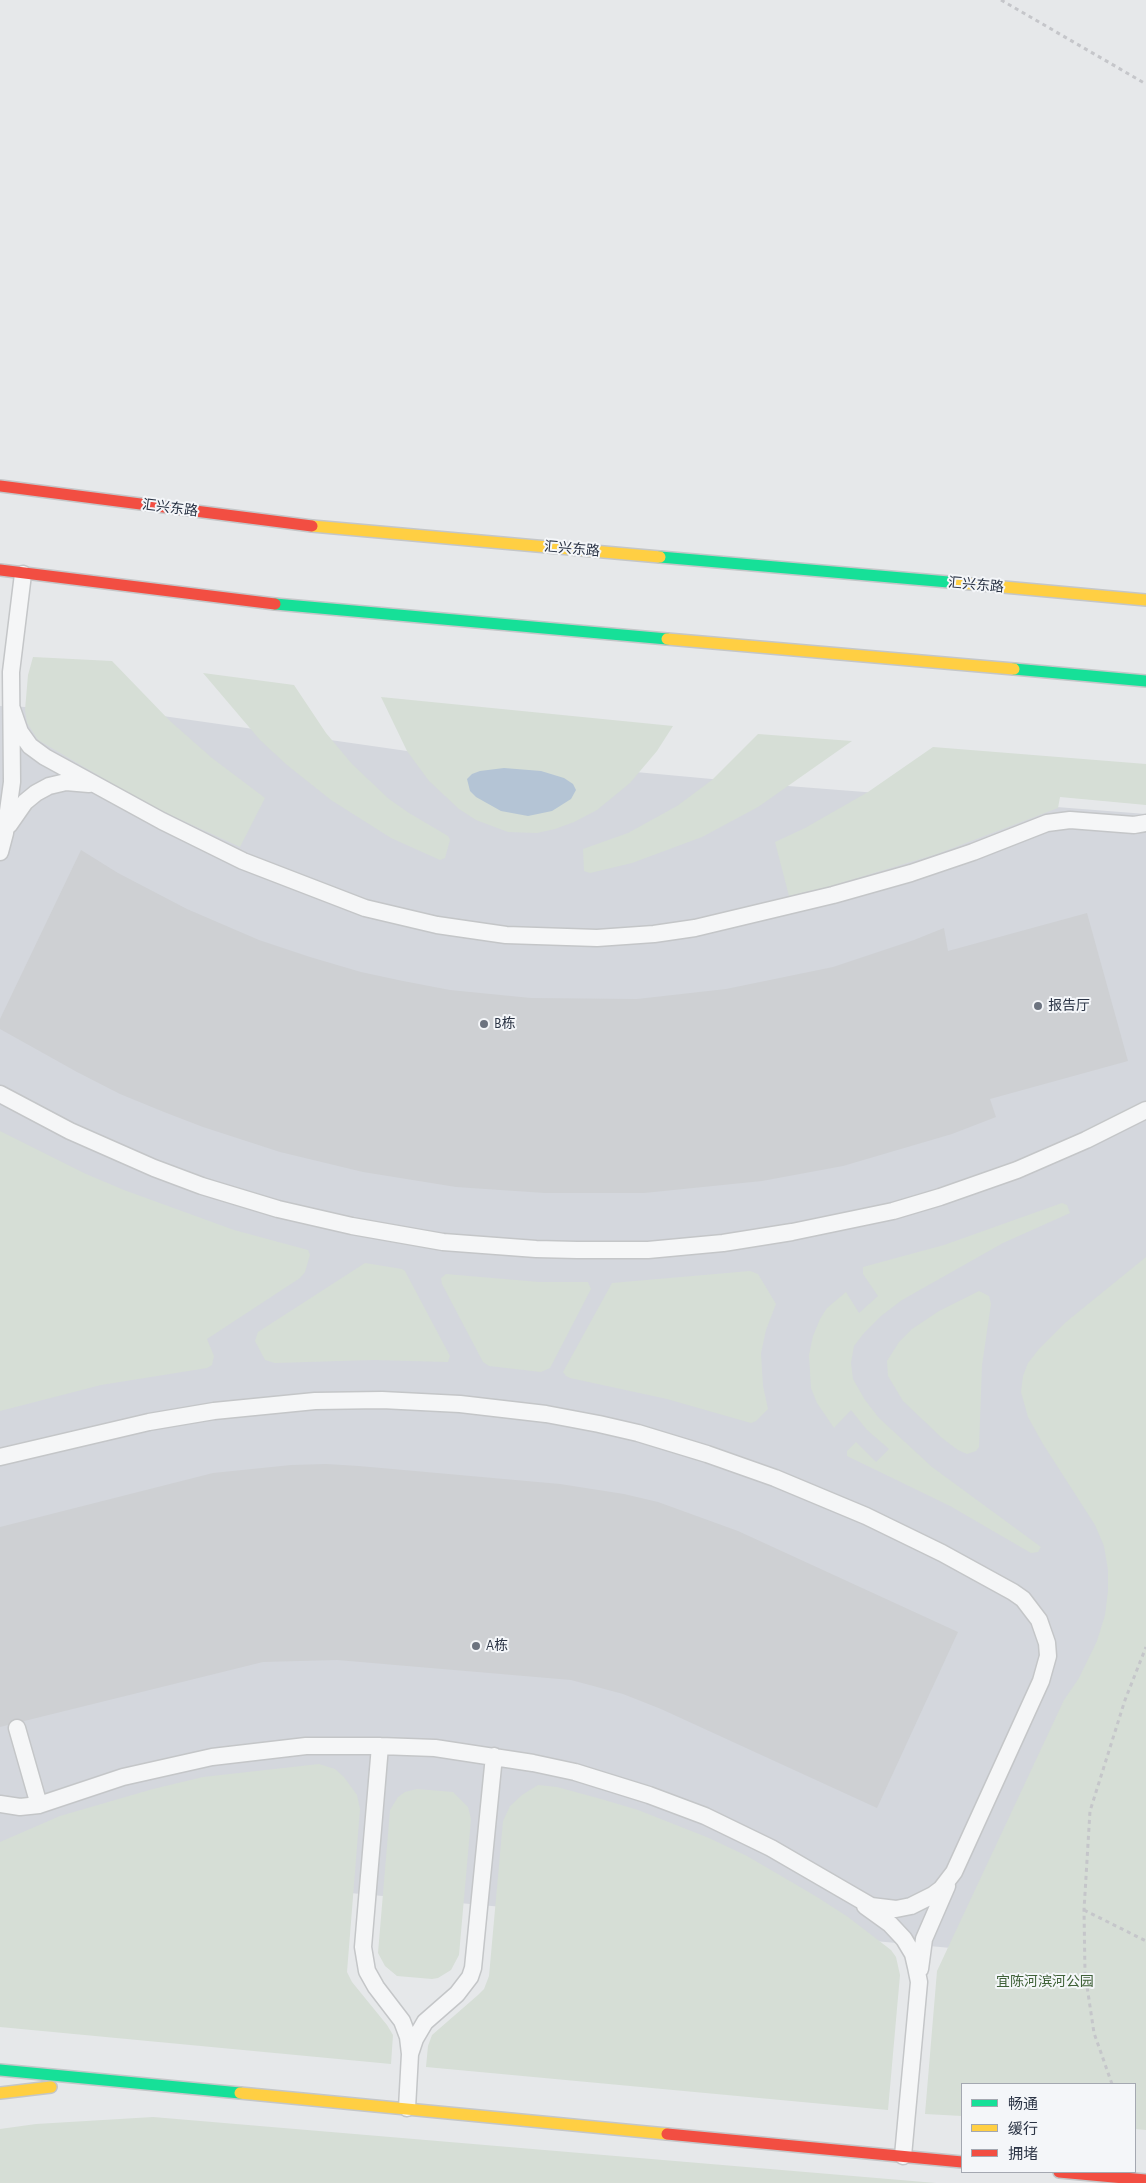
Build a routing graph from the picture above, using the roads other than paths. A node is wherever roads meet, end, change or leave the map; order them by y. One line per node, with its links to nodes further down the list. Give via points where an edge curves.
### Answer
1 (0, 486): 4 (main road, 汇兴东路, via 315,526)
2 (0, 570): 3 (main road)
3 (23, 574): 5 (main road, via 301,607); 6 (lane, via 11,672)
4 (1146, 600)
5 (1146, 681)
6 (12, 709): 7 (lane, via 20,732 30,746); 9 (lane, via 12,782)
7 (104, 788): 8 (lane, via 169,825 243,861 365,908 437,926 536,937 628,936 695,928 773,911 911,873 1047,823 1070,820); 9 (lane, via 84,782 49,786 25,802)
8 (1142, 825)
9 (5, 833): 10 (lane)
10 (0, 852)
11 (0, 1094): 12 (lane, via 139,1162 202,1186 278,1209 443,1242 577,1250 648,1250 723,1243 893,1210 1017,1170)
12 (1146, 1110)
13 (0, 1457): 19 (lane, via 113,1430 214,1411 315,1401 419,1401 506,1408 638,1433 707,1454 821,1496 908,1536 1013,1592 1032,1609 1045,1633 1048,1656 1041,1682)
14 (17, 1728): 18 (lane)
15 (380, 1746): 16 (lane, via 435,1748); 18 (lane, via 306,1746 212,1757 123,1777); 22 (lane, via 363,1946 367,1971 402,2021)
16 (494, 1756): 20 (lane, via 575,1772 687,1809 771,1848); 22 (lane, via 473,1968 457,1994 425,2022)
17 (0, 1804): 18 (lane)
18 (39, 1805)
19 (954, 1872): 20 (lane, via 941,1889 911,1906 871,1906); 21 (lane, via 924,1939)
20 (855, 1899): 21 (lane, via 890,1924 904,1939 913,1954)
21 (919, 1982): 27 (lane)
22 (410, 2054): 26 (lane)
23 (0, 2070): 24 (main road)
24 (105, 2080): 25 (main road); 26 (main road)
25 (0, 2093)
26 (407, 2108): 27 (main road)
27 (903, 2156): 28 (main road)
28 (961, 2162)
29 (1070, 2173): 30 (main road)
30 (1146, 2180)

